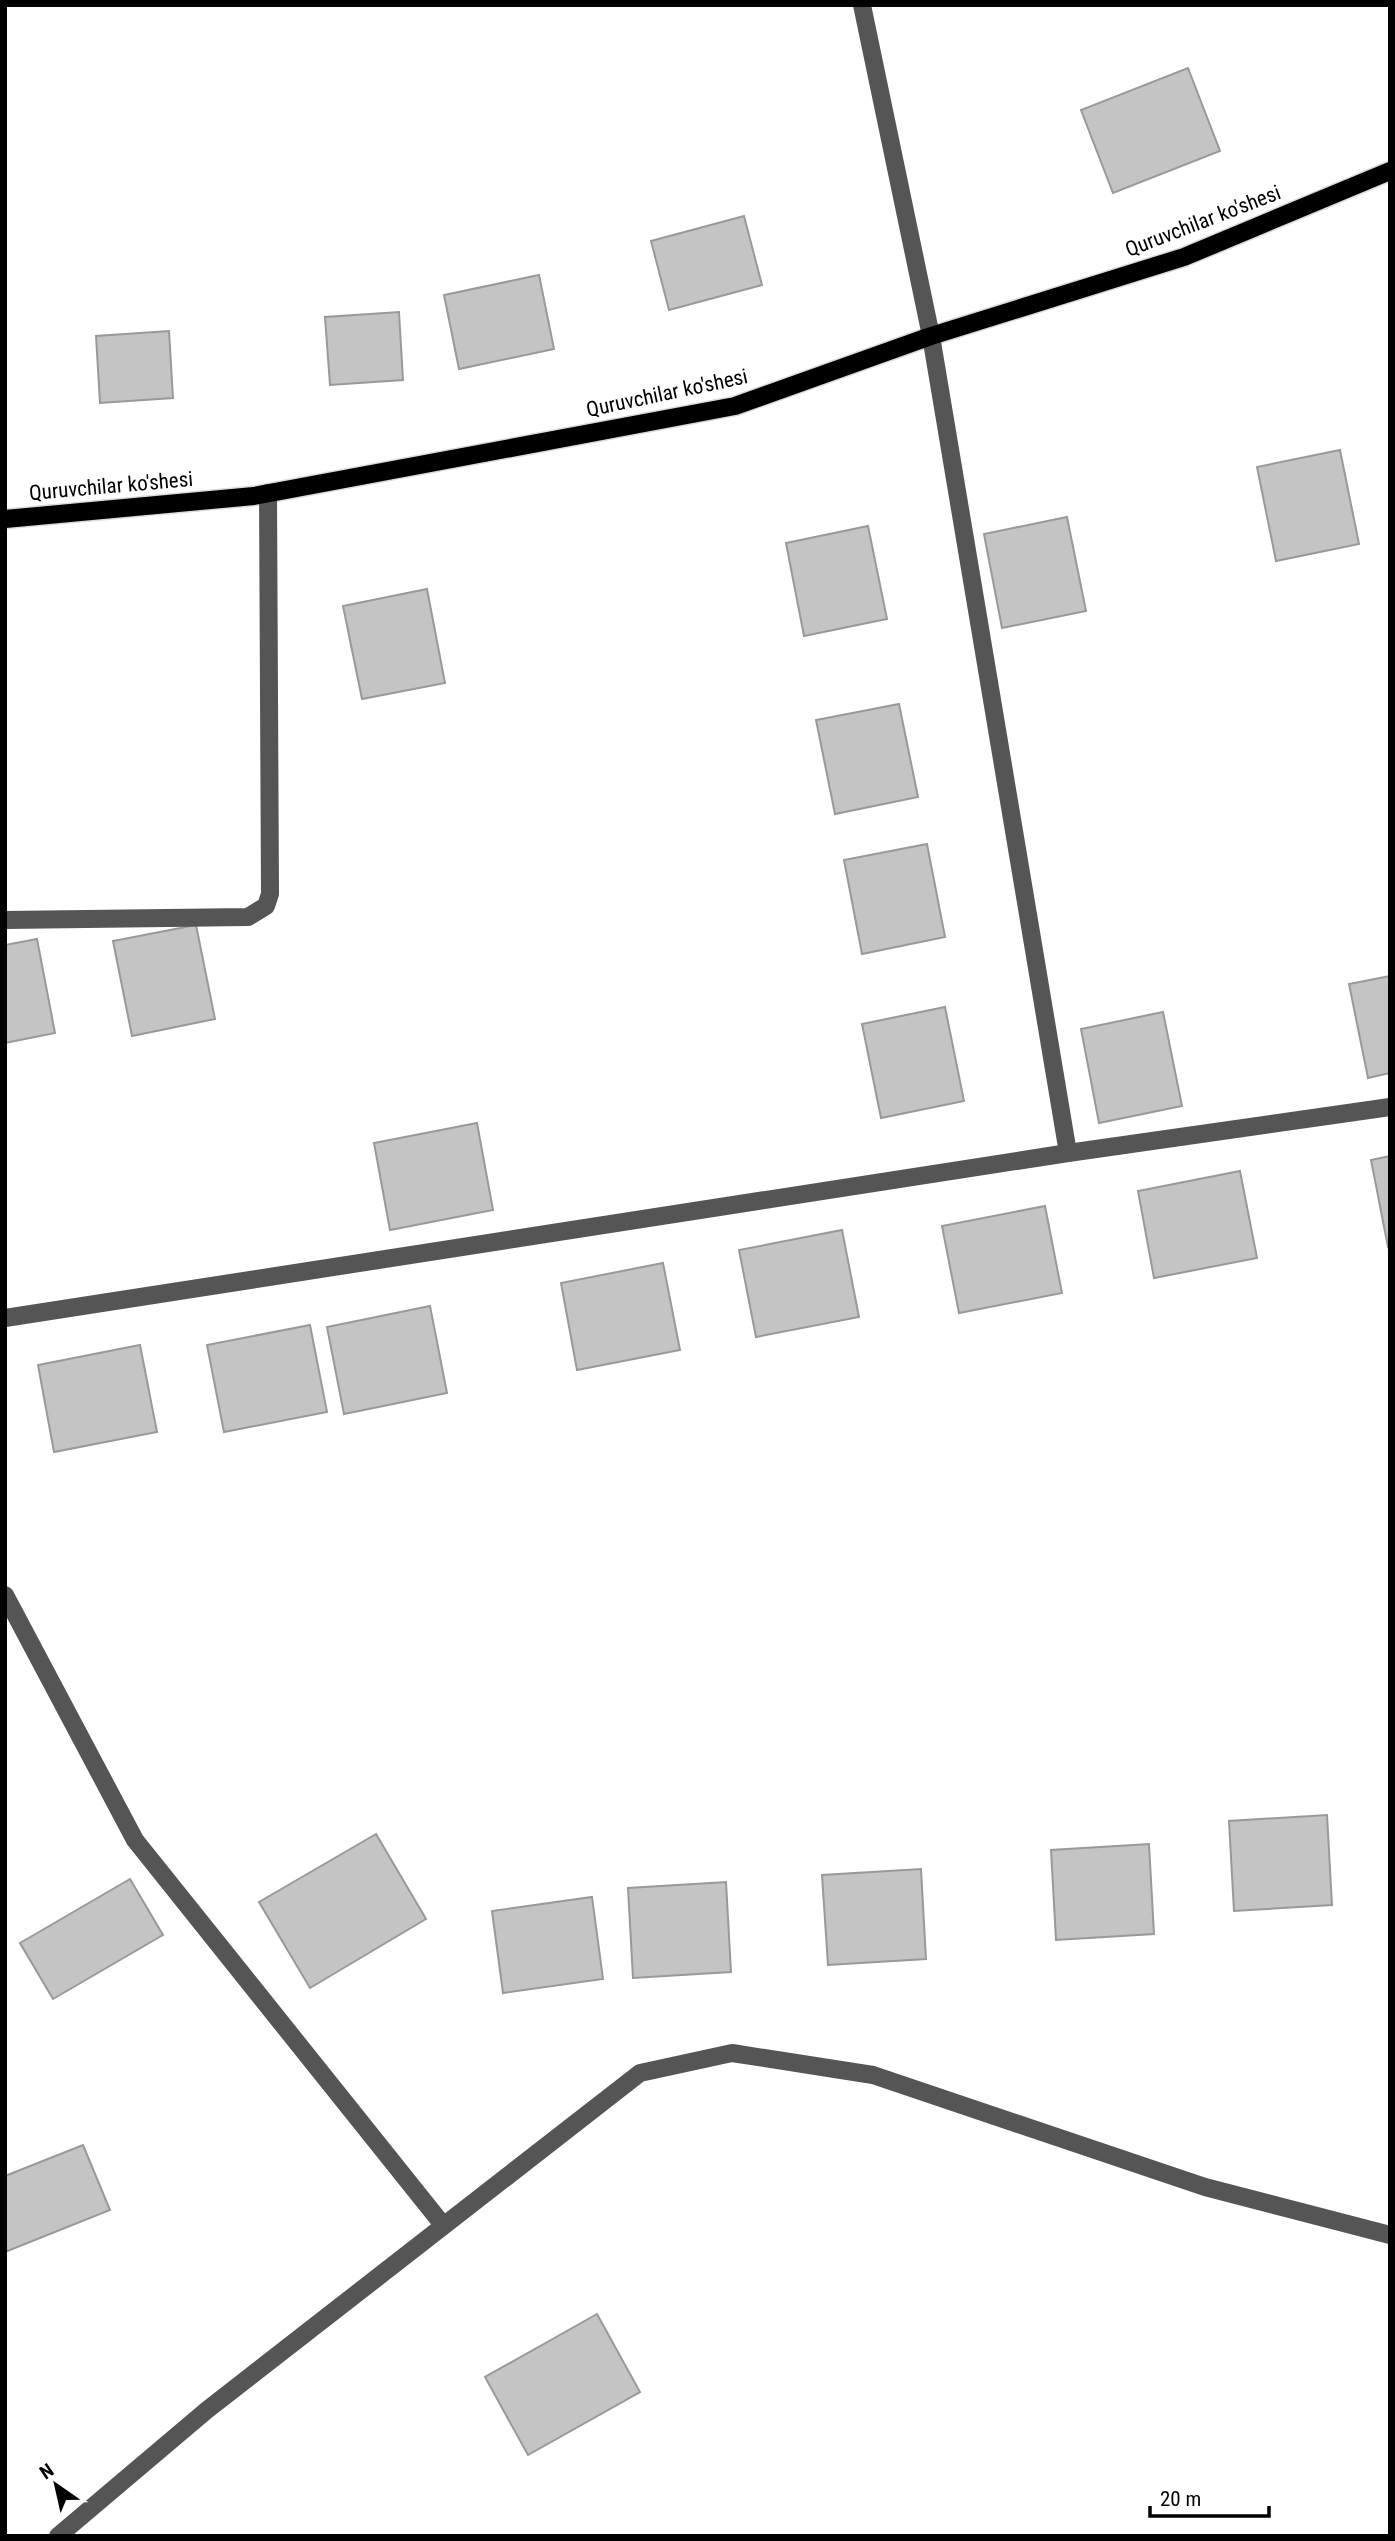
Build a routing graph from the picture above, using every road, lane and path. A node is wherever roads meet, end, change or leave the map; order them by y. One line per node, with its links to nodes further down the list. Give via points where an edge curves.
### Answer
1 (862, 5): 3 (street)
2 (1390, 171): 3 (main road, Quruvchilar ko'shesi, via 1184,257)
3 (931, 336): 4 (main road, Quruvchilar ko'shesi, via 735,406); 8 (street)
4 (268, 493): 5 (main road, Quruvchilar ko'shesi); 6 (street, via 270,894 266,906 248,917)
5 (5, 519)
6 (5, 920)
7 (1390, 1107): 8 (street)
8 (1068, 1153): 9 (street)
9 (5, 1318)
10 (5, 1595): 11 (street, via 135,1840)
11 (443, 2225): 12 (street, via 640,2074 732,2053 873,2075 1205,2187); 13 (street, via 207,2410)
12 (1390, 2235)
13 (58, 2536)

